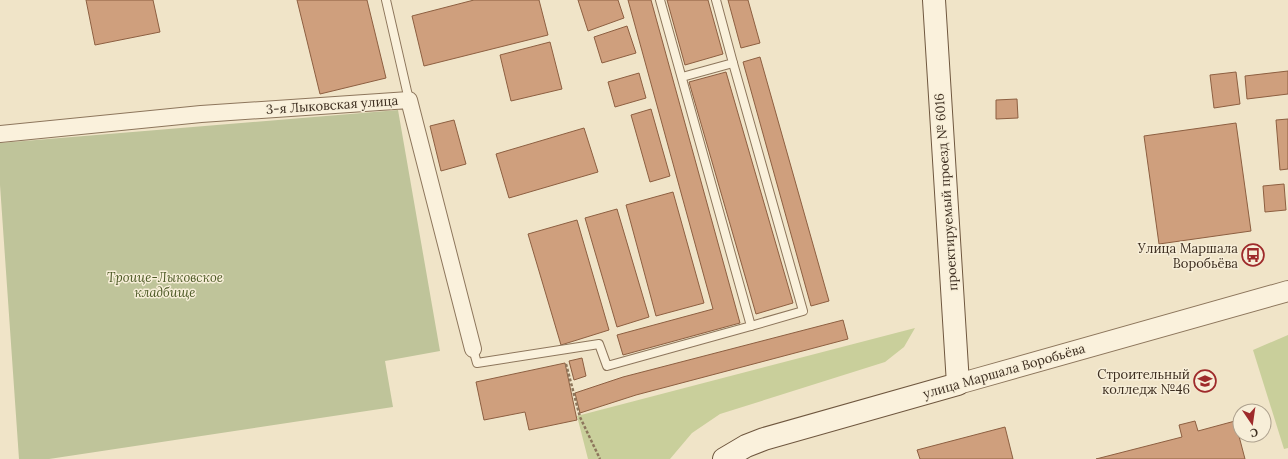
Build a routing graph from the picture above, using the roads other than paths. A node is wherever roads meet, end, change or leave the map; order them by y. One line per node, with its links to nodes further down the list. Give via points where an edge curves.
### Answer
1 (386, 0): 7 (lane)
2 (660, 0): 6 (lane)
3 (716, 0): 5 (lane)
4 (934, 0): 12 (main road, проектируемый проезд № 6016)
5 (733, 63): 6 (lane); 10 (lane, via 803,311)
6 (682, 77): 10 (lane)
7 (409, 100): 8 (street, 3-я Лыковская улица, via 201,114); 11 (street, 3-я Лыковская улица)
8 (0, 134)
9 (1288, 291): 12 (street, улица Маршала Воробьёва)
10 (751, 326): 11 (lane, via 607,366 599,344 477,363)
11 (473, 349)
12 (958, 384): 13 (main road, улица Маршала Воробьёва, via 764,439)
13 (724, 459)

